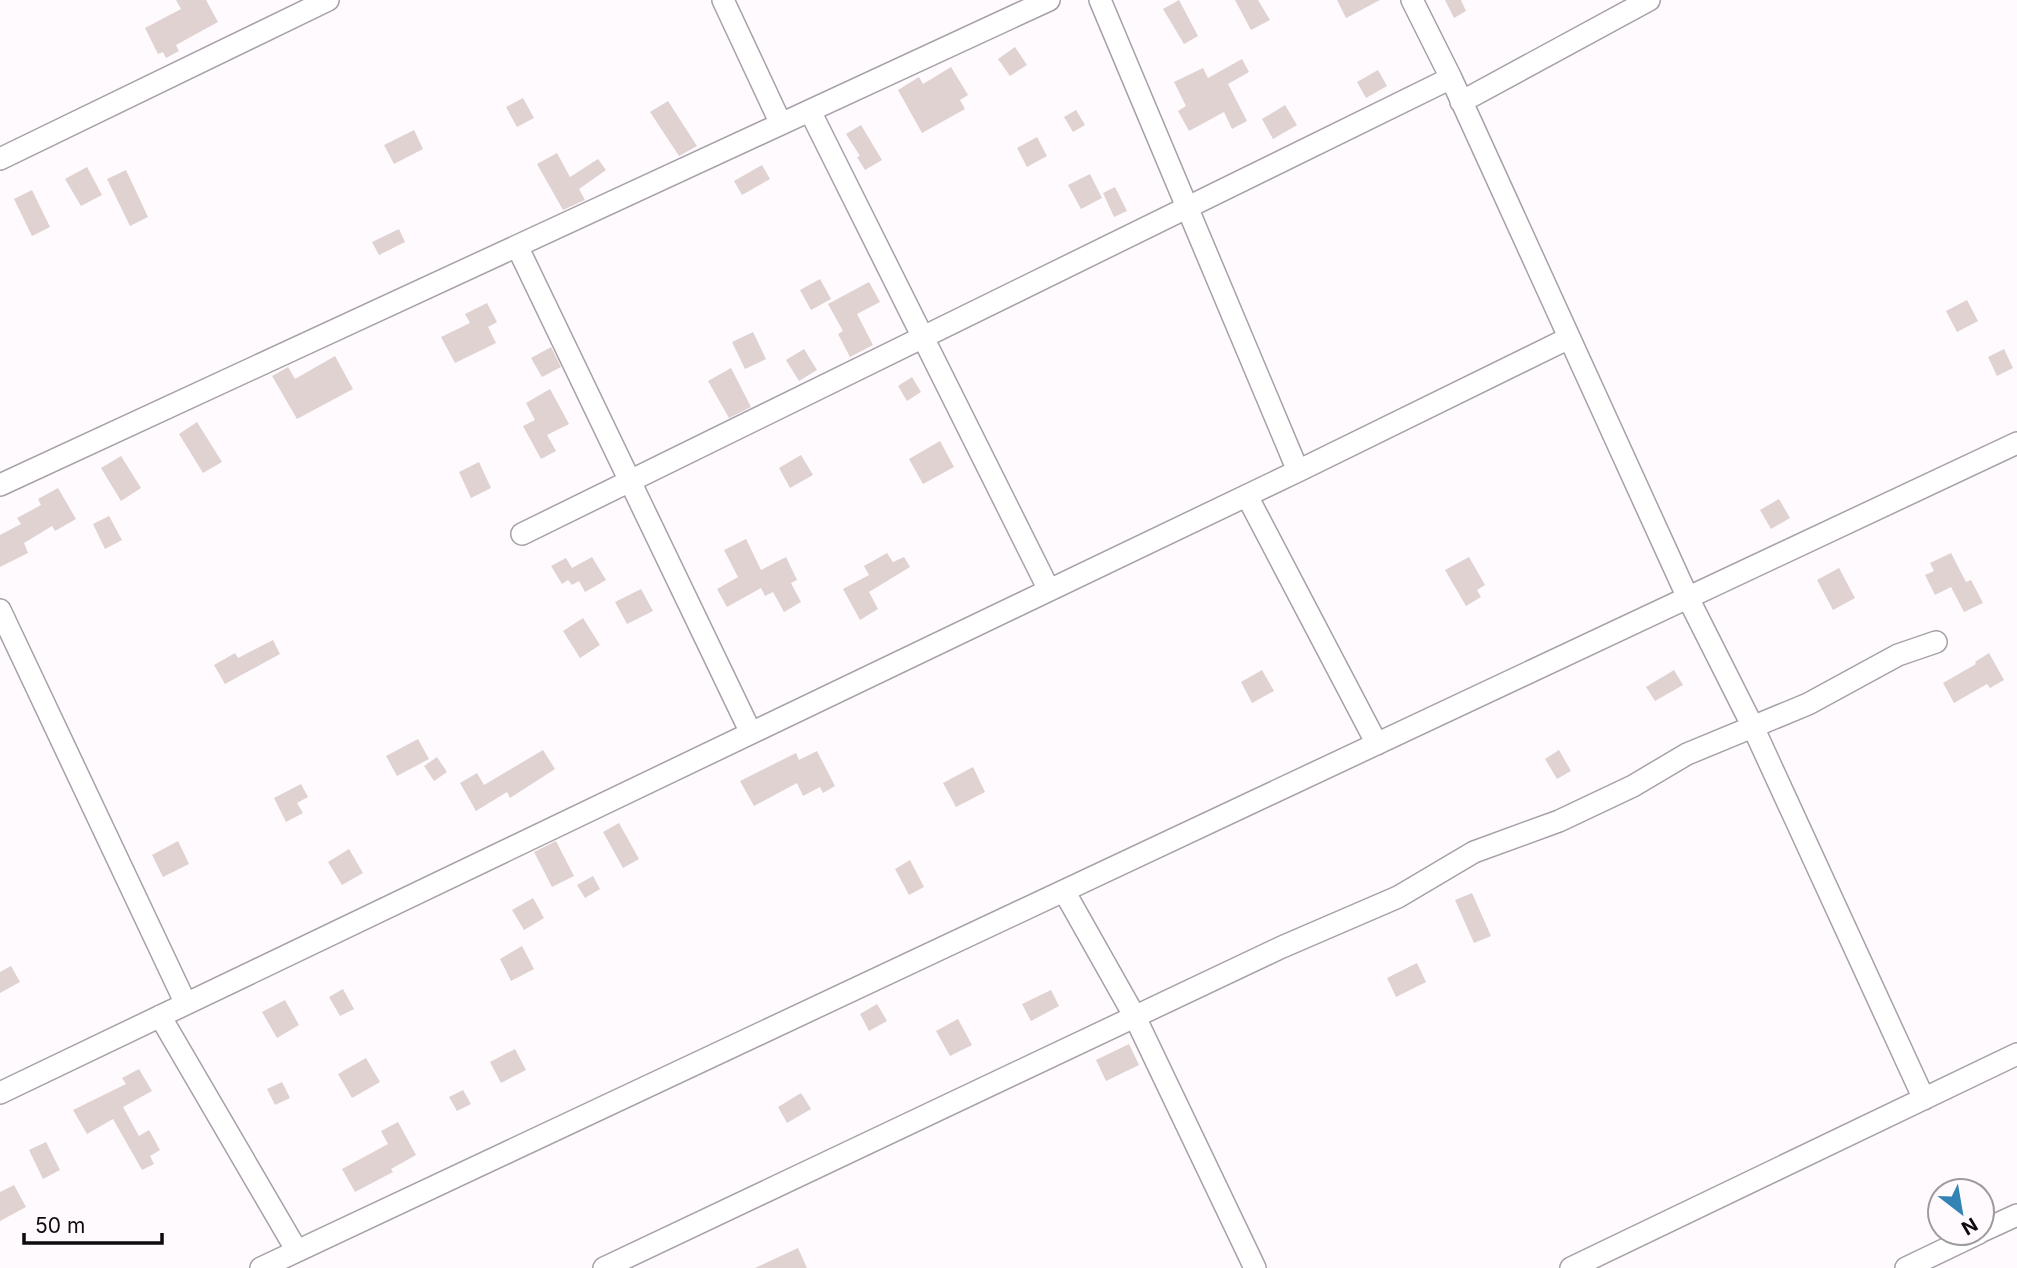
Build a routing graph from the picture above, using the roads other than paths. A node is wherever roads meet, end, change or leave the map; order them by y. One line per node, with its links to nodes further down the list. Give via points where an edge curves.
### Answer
1 (328, 0): 12 (street)
2 (723, 0): 11 (street)
3 (1049, 0): 7 (street)
4 (1100, 0): 13 (street)
5 (1412, 0): 8 (street)
6 (1648, 0): 9 (street)
7 (1028, 5): 10 (street)
8 (1451, 78): 9 (street); 13 (street)
9 (1461, 102): 16 (street)
10 (810, 111): 11 (street); 15 (street)
11 (781, 124): 14 (street)
12 (0, 159)
13 (1187, 207): 15 (street); 18 (street)
14 (517, 246): 19 (street); 20 (street)
15 (923, 337): 19 (street); 23 (street)
16 (1569, 338): 18 (street); 24 (street)
17 (2017, 443): 24 (street)
18 (1298, 471): 21 (street)
19 (630, 481): 22 (street); 28 (street)
20 (0, 485)
21 (1247, 496): 23 (street); 29 (street)
22 (522, 534)
23 (1049, 590): 28 (street)
24 (1688, 598): 27 (street); 29 (street)
25 (0, 610): 31 (street)
26 (1936, 642): 27 (street, via 1898,655 1819,699)
27 (1754, 727): 33 (street, via 1688,754 1559,821 1474,852 1398,897); 36 (street)
28 (751, 733): 31 (street)
29 (1377, 744): 30 (street)
30 (1064, 891): 33 (street); 40 (street)
31 (186, 1004): 32 (street)
32 (160, 1016): 35 (street); 40 (street)
33 (1135, 1017): 42 (street); 43 (street)
34 (2017, 1054): 36 (street)
35 (0, 1093)
36 (1924, 1099): 44 (street)
37 (2017, 1215): 38 (street)
38 (1996, 1225)
39 (1949, 1247): 45 (street)
40 (298, 1251): 41 (street)
41 (261, 1268)
42 (604, 1268)
43 (1255, 1268)
44 (1571, 1268)
45 (1906, 1268)

